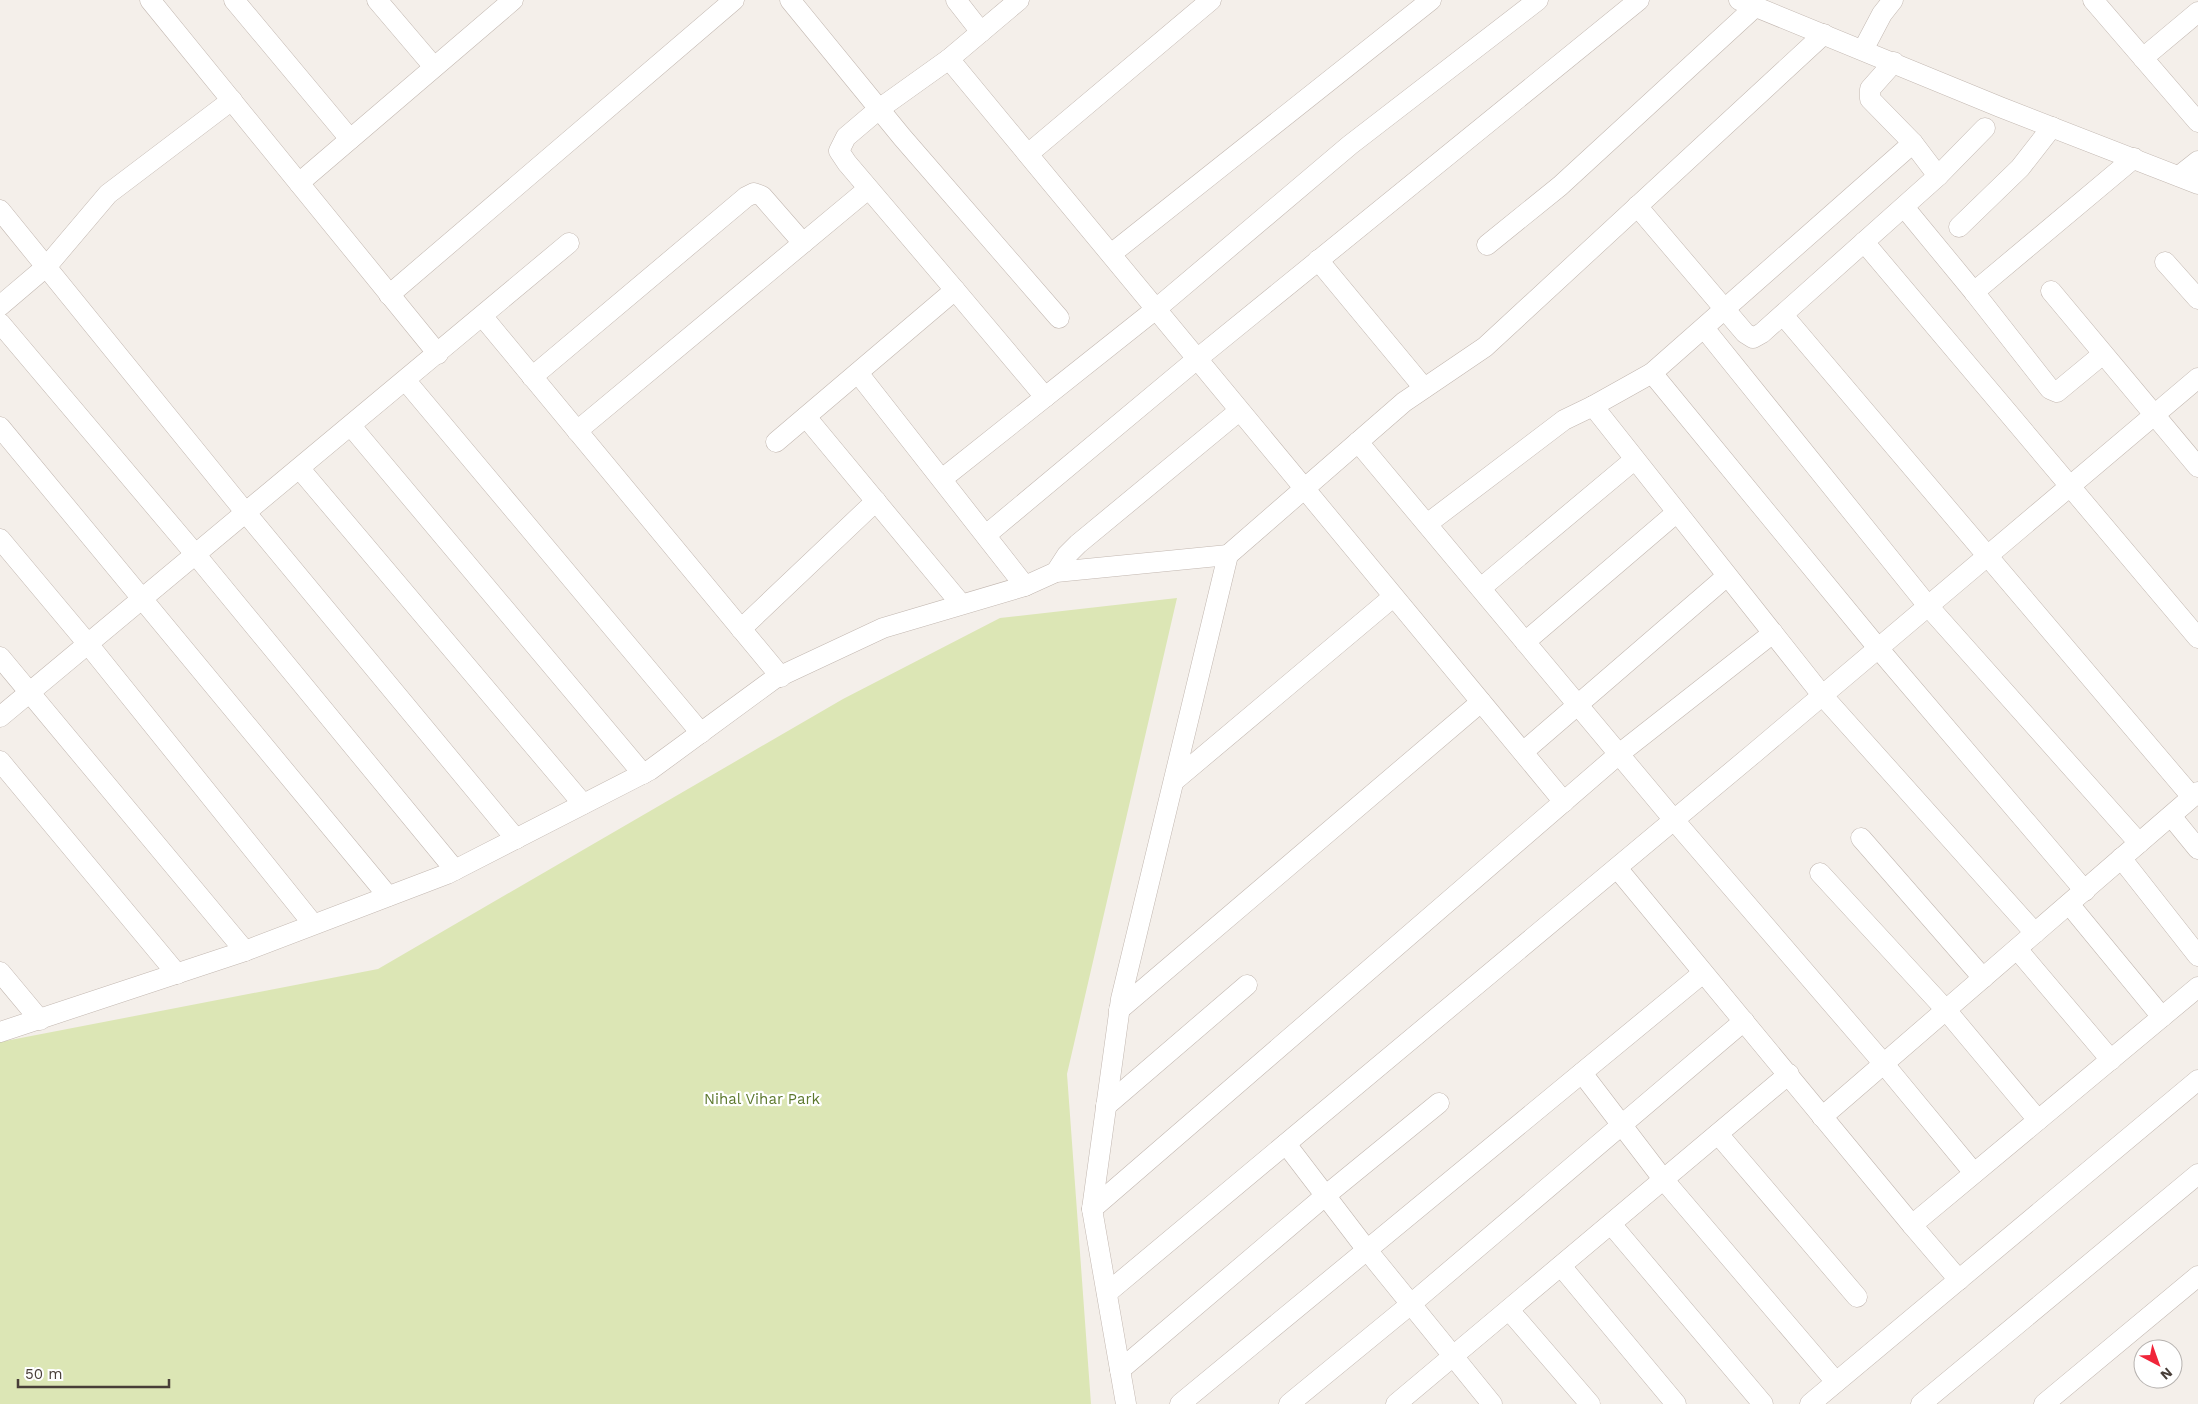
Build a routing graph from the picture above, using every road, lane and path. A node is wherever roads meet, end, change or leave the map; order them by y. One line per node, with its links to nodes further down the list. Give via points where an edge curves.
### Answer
1 (150, 0): 24 (street)
2 (234, 0): 29 (street)
3 (377, 0): 23 (street)
4 (513, 0): 23 (street)
5 (734, 0): 54 (street)
6 (790, 0): 25 (street)
7 (956, 0): 17 (street)
8 (1019, 0): 17 (street)
9 (1212, 0): 31 (street)
10 (1431, 0): 47 (street)
11 (1538, 0): 58 (street, via 1350,145)
12 (1639, 0): 48 (street)
13 (1893, 0): 19 (street)
14 (2093, 0): 20 (street)
15 (1747, 3): 18 (street); 46 (street, via 1560,186)
16 (2198, 12): 20 (street)
17 (981, 32): 21 (street)
18 (1824, 34): 19 (street); 39 (street)
19 (1864, 50): 22 (street)
20 (2142, 58): 26 (street)
21 (949, 59): 25 (street); 31 (street)
22 (1894, 62): 27 (street); 30 (street, via 1870,89 1870,99)
23 (434, 67): 29 (street)
24 (232, 100): 36 (street); 50 (street, via 108,194)
25 (879, 109): 38 (street, via 846,137 839,151); 61 (street)
26 (2198, 122)
27 (2052, 127): 32 (street); 42 (street, via 2020,168)
28 (1985, 128): 34 (street)
29 (350, 139): 36 (street)
30 (1913, 143): 34 (street); 57 (street)
31 (1028, 154): 47 (street)
32 (2134, 158): 35 (street); 53 (street)
33 (2198, 161): 35 (street)
34 (1938, 176): 40 (street)
35 (2180, 176): 37 (street)
36 (299, 182): 54 (street)
37 (2198, 184)
38 (868, 189): 45 (street); 51 (street)
39 (1638, 206): 57 (street); 72 (street, via 1485,347)
40 (1904, 207): 43 (street); 53 (street)
41 (0, 210): 50 (street)
42 (1959, 227)
43 (1864, 242): 59 (street); 87 (street)
44 (569, 243): 60 (street)
45 (803, 243): 69 (street, via 762,196 754,193 746,196); 80 (street)
46 (1487, 245)
47 (1111, 254): 58 (street)
48 (1318, 260): 66 (street); 72 (street)
49 (2165, 262): 55 (street)
50 (47, 266): 56 (street); 90 (street)
51 (955, 290): 67 (street); 73 (street)
52 (2051, 291): 65 (street)
53 (1974, 292): 65 (street, via 2050,389 2057,392 2065,387)
54 (390, 295): 64 (street)
55 (2198, 299)
56 (0, 306)
57 (1726, 309): 59 (street, via 1753,338); 63 (street)
58 (1156, 310): 66 (street); 73 (street)
59 (1783, 315): 97 (street)
60 (483, 317): 64 (street); 69 (street)
61 (1059, 318)
62 (0, 323): 95 (street)
63 (1704, 328): 68 (street); 105 (street)
64 (438, 354): 71 (street)
65 (2103, 354): 76 (street)
66 (1197, 359): 75 (street); 93 (street)
67 (858, 373): 77 (street); 86 (street)
68 (1652, 373): 74 (street); 111 (street)
69 (532, 377): 80 (street)
70 (2198, 378): 76 (street)
71 (406, 381): 79 (street); 119 (street)
72 (1424, 388): 82 (street)
73 (1045, 397): 86 (street)
74 (1593, 406): 83 (street); 92 (street, via 1564,420)
75 (1239, 411): 88 (street); 98 (street, via 1078,544 1066,555)
76 (2154, 415): 84 (street); 87 (street)
77 (806, 417): 81 (street); 89 (street)
78 (0, 426): 103 (street)
79 (350, 426): 85 (street); 123 (street)
80 (577, 431): 106 (street)
81 (776, 442)
82 (1358, 442): 88 (street); 92 (street)
83 (1634, 460): 91 (street); 101 (street)
84 (2198, 467)
85 (300, 468): 90 (street); 127 (street)
86 (942, 479): 93 (street)
87 (2069, 487): 97 (street); 108 (street)
88 (1304, 489): 96 (street); 102 (street)
89 (876, 501): 104 (street); 106 (street)
90 (246, 512): 95 (street); 130 (street)
91 (1676, 513): 99 (street); 109 (street)
92 (1426, 524): 101 (street)
93 (986, 535): 100 (street)
94 (0, 539): 110 (street)
95 (196, 555): 103 (street); 136 (street)
96 (1228, 555): 98 (street); 124 (street)
97 (1988, 555): 105 (street); 125 (street)
98 (1056, 572): 100 (street)
99 (1727, 576): 107 (street); 117 (street)
100 (1025, 586): 104 (street)
101 (1481, 588): 109 (street)
102 (1393, 597): 116 (street); 124 (street)
103 (142, 600): 110 (street); 139 (street)
104 (962, 604): 113 (street, via 883,628)
105 (1928, 606): 111 (street); 132 (street)
106 (741, 629): 113 (street)
107 (1773, 633): 115 (street); 121 (street)
108 (2198, 638)
109 (1526, 642): 117 (street)
110 (88, 644): 114 (street); 141 (street)
111 (1878, 648): 115 (street); 138 (street)
112 (0, 657): 114 (street)
113 (781, 676): 119 (street)
114 (29, 693): 118 (street); 144 (street)
115 (1822, 695): 129 (street); 142 (street)
116 (1481, 702): 120 (street); 152 (street)
117 (1578, 706): 120 (street); 121 (street)
118 (0, 717)
119 (701, 733): 123 (street)
120 (1523, 752): 126 (street)
121 (1619, 754): 126 (street); 129 (street)
122 (0, 760): 148 (street)
123 (643, 774): 127 (street)
124 (1174, 781): 152 (street)
125 (2195, 795): 128 (street)
126 (1564, 802): 174 (street)
127 (583, 804): 130 (street)
128 (2171, 816): 132 (street); 133 (street)
129 (1674, 820): 135 (street); 159 (street)
130 (516, 838): 136 (street)
131 (1861, 838): 149 (street)
132 (2139, 843): 134 (street)
133 (2198, 849)
134 (2122, 858): 138 (street); 145 (street)
135 (1617, 868): 147 (street); 169 (street)
136 (455, 870): 139 (street)
137 (1820, 873): 153 (street)
138 (2084, 890): 140 (street)
139 (388, 896): 141 (street)
140 (2069, 904): 142 (street); 154 (street)
141 (313, 924): 144 (street)
142 (2035, 933): 143 (street)
143 (2017, 949): 149 (street); 158 (street)
144 (245, 951): 148 (street)
145 (2198, 956)
146 (0, 972): 155 (street)
147 (1703, 973): 156 (street); 160 (street)
148 (177, 974): 155 (street)
149 (1983, 978): 153 (street)
150 (1247, 986): 164 (street)
151 (2198, 987): 154 (street)
152 (1120, 1010): 164 (street)
153 (1946, 1010): 159 (street); 166 (street)
154 (2162, 1017): 158 (street)
155 (40, 1020): 157 (street)
156 (1744, 1022): 161 (street); 167 (street)
157 (0, 1032)
158 (2111, 1060): 166 (street)
159 (1884, 1064): 165 (street); 170 (street)
160 (1582, 1073): 167 (street); 177 (street)
161 (1789, 1074): 165 (street); 168 (street)
162 (2198, 1080): 180 (street)
163 (1439, 1103): 173 (street)
164 (1106, 1106): 174 (street)
165 (1822, 1117): 176 (street)
166 (2038, 1120): 170 (street)
167 (1621, 1126): 172 (street); 183 (street)
168 (1718, 1134): 172 (street); 182 (street)
169 (1286, 1144): 173 (street); 181 (street)
170 (1974, 1174): 176 (street)
171 (2198, 1174): 197 (street)
172 (1663, 1179): 175 (street); 187 (street)
173 (1325, 1196): 177 (street); 186 (street)
174 (1092, 1209): 181 (street)
175 (1611, 1224): 178 (street); 195 (street)
176 (1912, 1225): 180 (street)
177 (1367, 1250): 183 (street); 189 (street)
178 (1561, 1266): 184 (street); 194 (street)
179 (2198, 1276): 198 (street)
180 (1959, 1280): 187 (street)
181 (1107, 1292): 186 (street)
182 (1857, 1297)
183 (1411, 1304): 185 (street); 190 (street)
184 (1509, 1310): 185 (street); 193 (street)
185 (1453, 1356): 191 (street); 192 (street)
186 (1120, 1370): 188 (street)
187 (1836, 1382): 196 (street)
188 (1126, 1404)
189 (1180, 1404)
190 (1289, 1404)
191 (1396, 1404)
192 (1492, 1404)
193 (1590, 1404)
194 (1676, 1404)
195 (1763, 1404)
196 (1810, 1404)
197 (1921, 1404)
198 (2044, 1404)

